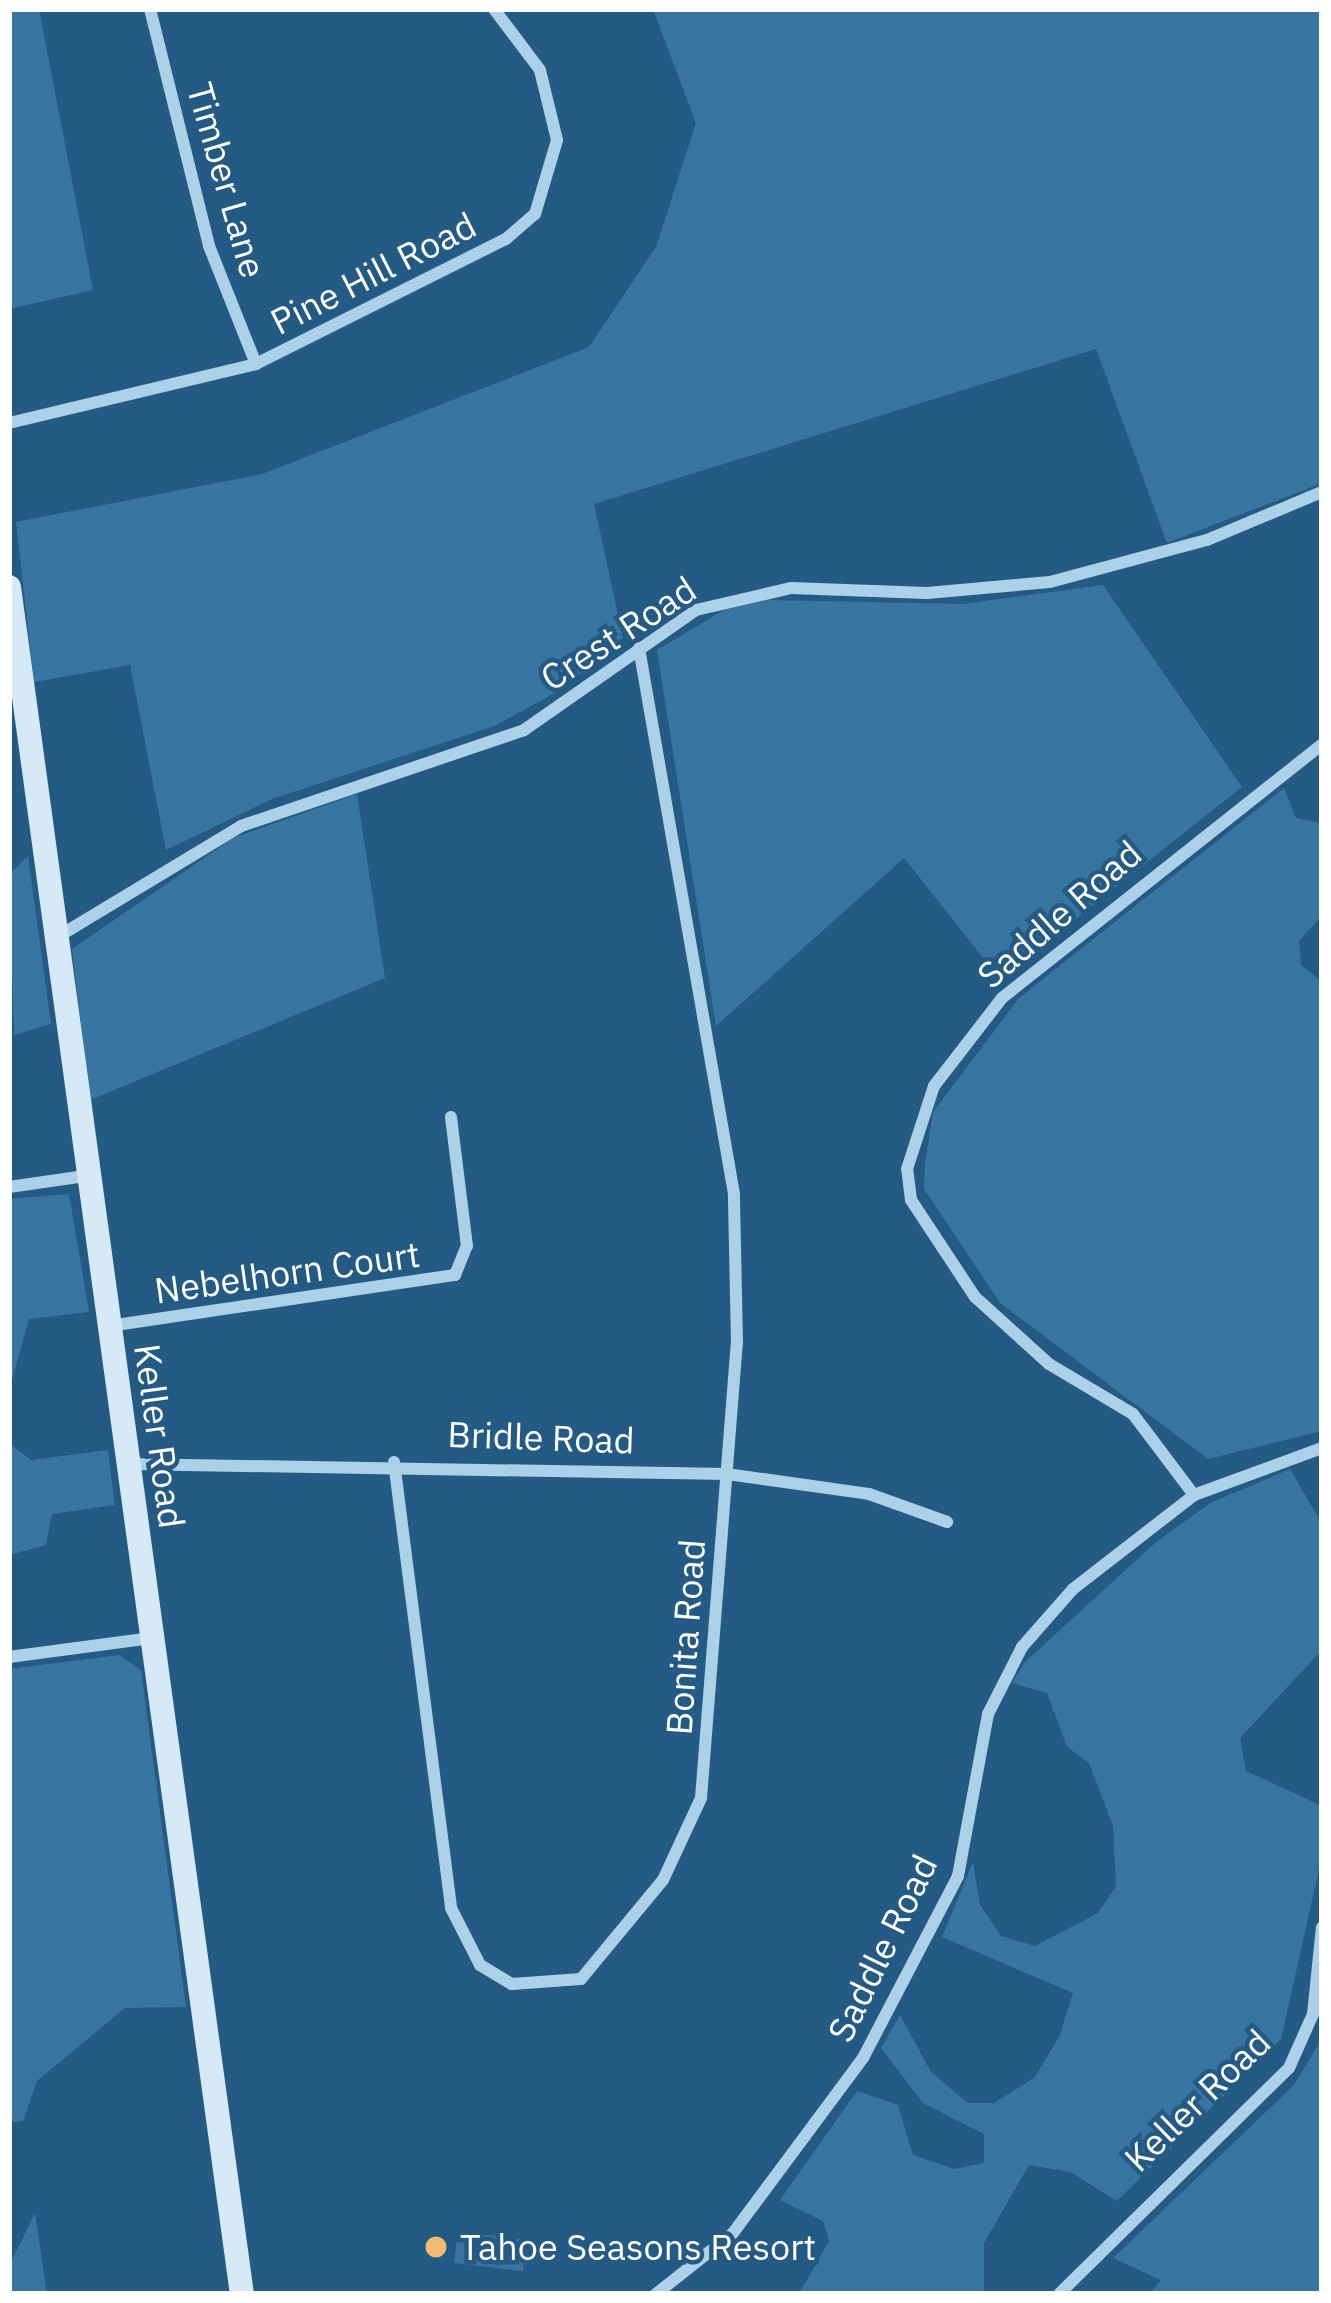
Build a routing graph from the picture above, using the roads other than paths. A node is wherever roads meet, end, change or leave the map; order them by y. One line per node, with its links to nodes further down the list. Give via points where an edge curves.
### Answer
1 (150, 9): 3 (street, Timber Lane, via 209,246)
2 (494, 9): 3 (street, Pine Hill Road, via 554,106 554,173 535,214 506,239)
3 (256, 364): 4 (street, Pine Hill Road)
4 (9, 423)
5 (1322, 492): 7 (street, Crest Road, via 1208,540 1050,582 740,595)
6 (10, 599): 9 (street, Keller Road)
7 (639, 648): 9 (street, Crest Road, via 524,730 241,826); 17 (street, Bonita Road, via 734,1194)
8 (1322, 744): 18 (street, Saddle Road, via 1002,998 934,1086 907,1169 911,1200 975,1297 1048,1364 1133,1414)
9 (53, 940): 11 (street, Keller Road)
10 (451, 1117): 13 (street, Nebelhorn Court, via 467,1246 455,1276)
11 (86, 1176): 12 (street); 13 (street, Keller Road)
12 (9, 1187)
13 (108, 1327): 16 (street, Keller Road)
14 (1322, 1448): 18 (street, Saddle Road)
15 (394, 1462): 16 (street, Bridle Road); 17 (street, Bridle Road); 17 (street, Bonita Road, via 451,1908 481,1965 548,1987 607,1957 688,1835 708,1731)
16 (127, 1465): 20 (street, Keller Road)
17 (727, 1474): 19 (street, Bridle Road, via 869,1494)
18 (1194, 1495): 24 (street, Saddle Road, via 1073,1589 1022,1646 988,1714 958,1876 863,2058 733,2233)
19 (947, 1522)
20 (152, 1637): 21 (street); 23 (street, Keller Road)
21 (9, 1657)
22 (1322, 1927): 25 (street, Keller Road, via 1313,2014 1289,2068)
23 (242, 2294)
24 (656, 2294)
25 (1059, 2294)

